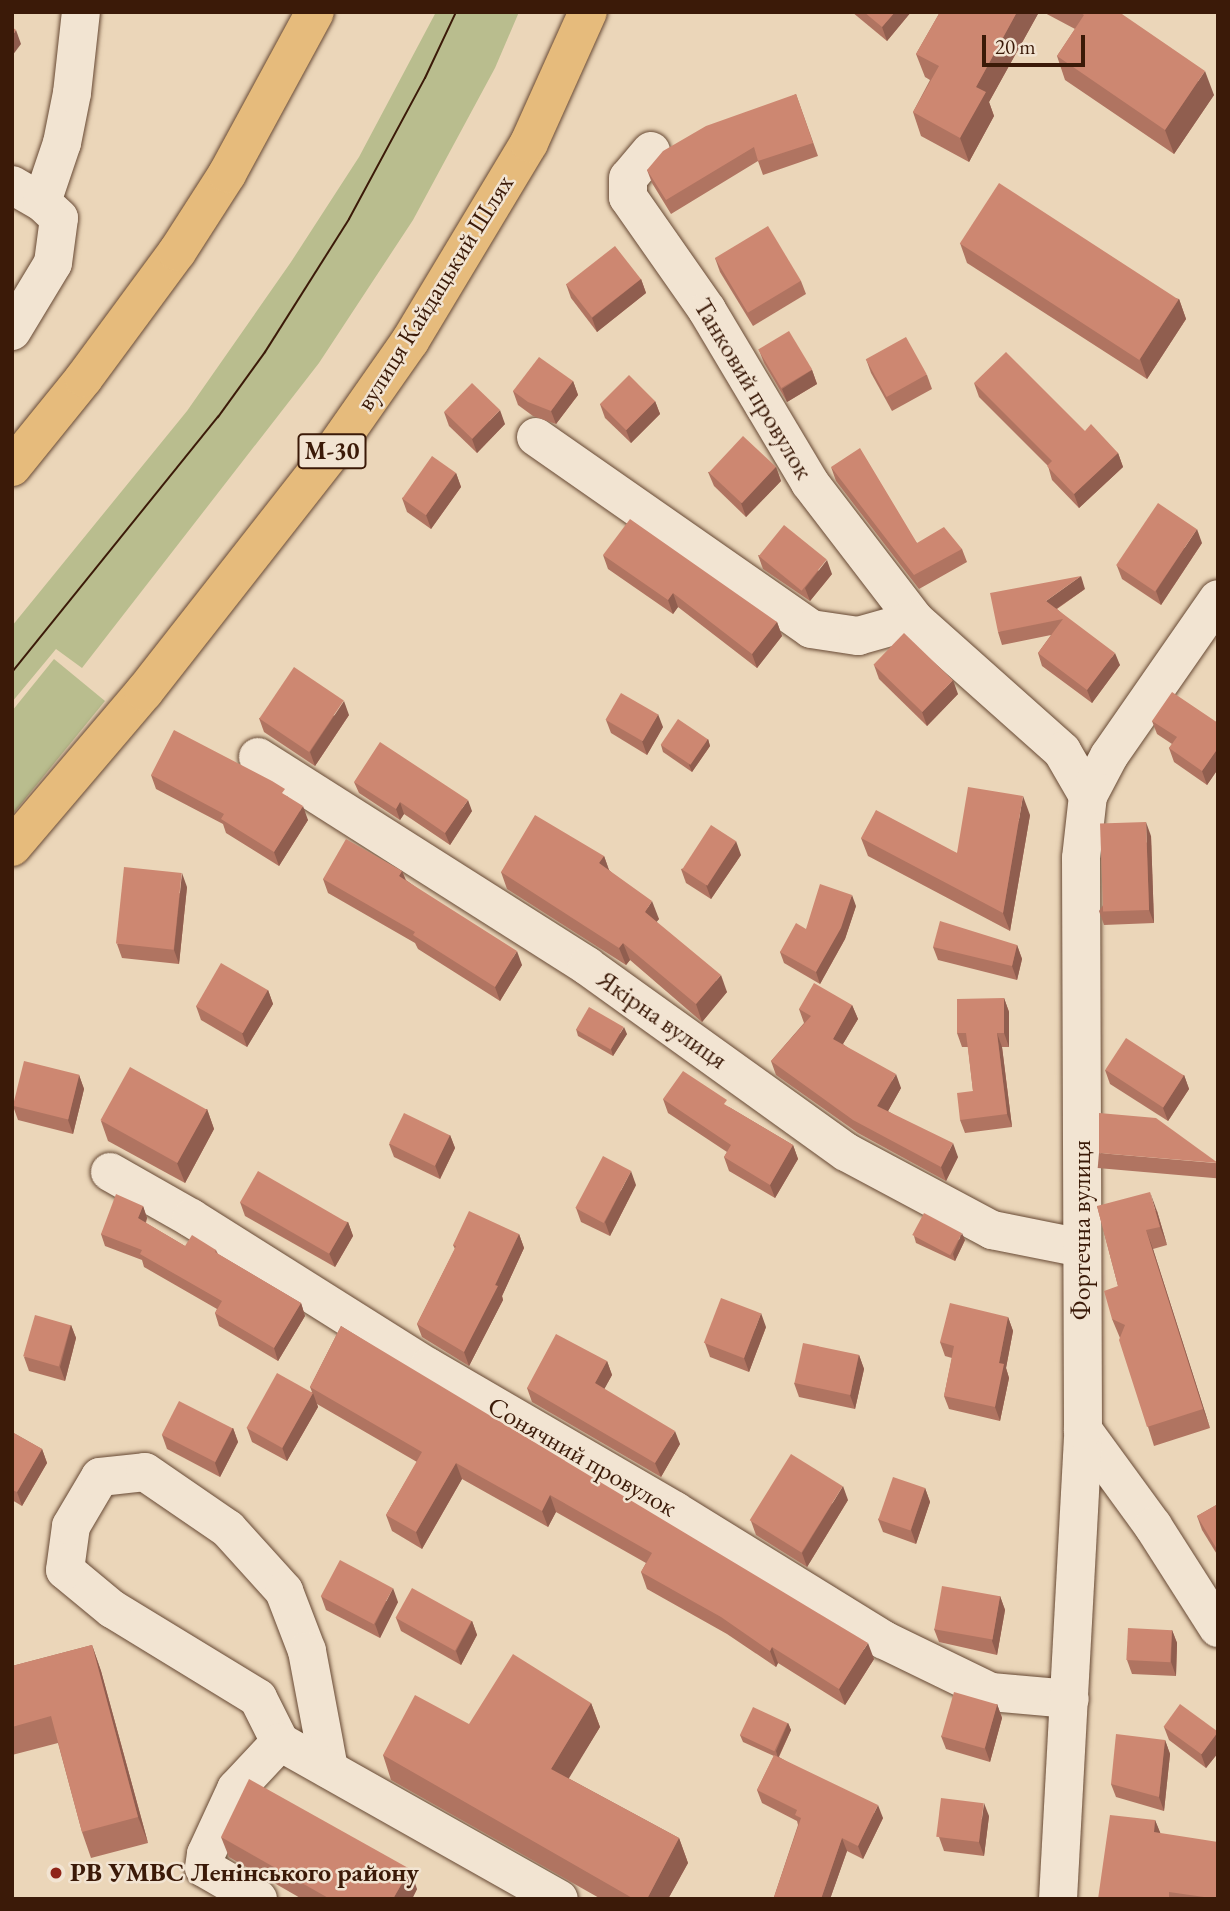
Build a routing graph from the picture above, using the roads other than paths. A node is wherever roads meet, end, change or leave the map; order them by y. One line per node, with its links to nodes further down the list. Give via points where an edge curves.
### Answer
1 (81, 12): 5 (street, via 62,143)
2 (315, 12): 8 (highway, via 227,174 177,252)
3 (588, 12): 13 (highway, вулиця Кайдацький Шлях / М-30, via 529,144 410,341 335,448 144,692)
4 (651, 151): 10 (street, Танковий провулок, via 628,178 628,197 707,310 810,483)
5 (27, 193): 6 (street, via 59,218 53,263)
6 (12, 331)
7 (536, 437): 10 (street, via 811,629 858,636)
8 (12, 467)
9 (1218, 599): 12 (street, Фортечна вулиця, via 1110,756)
10 (915, 620): 12 (street, Танковий провулок, via 1062,751)
11 (258, 757): 15 (street, Якірна вулиця, via 587,966 846,1152 992,1230)
12 (1088, 796): 15 (street, Фортечна вулиця, via 1082,858)
13 (12, 847)
14 (110, 1172): 18 (street, Сонячний провулок, via 884,1640 991,1692)
15 (1081, 1248): 16 (street, Фортечна вулиця)
16 (1083, 1430): 17 (street, via 1153,1526); 18 (street, Фортечна вулиця)
17 (1218, 1628)
18 (1070, 1699): 23 (street, Фортечна вулиця)
19 (280, 1742): 20 (street); 20 (street, via 258,1698 112,1609 65,1570 71,1526 100,1477 145,1472 228,1529 284,1591 307,1651); 21 (street, via 236,1789 204,1868)
20 (329, 1769): 22 (street)
21 (258, 1899)
22 (559, 1899)
23 (1058, 1899)

